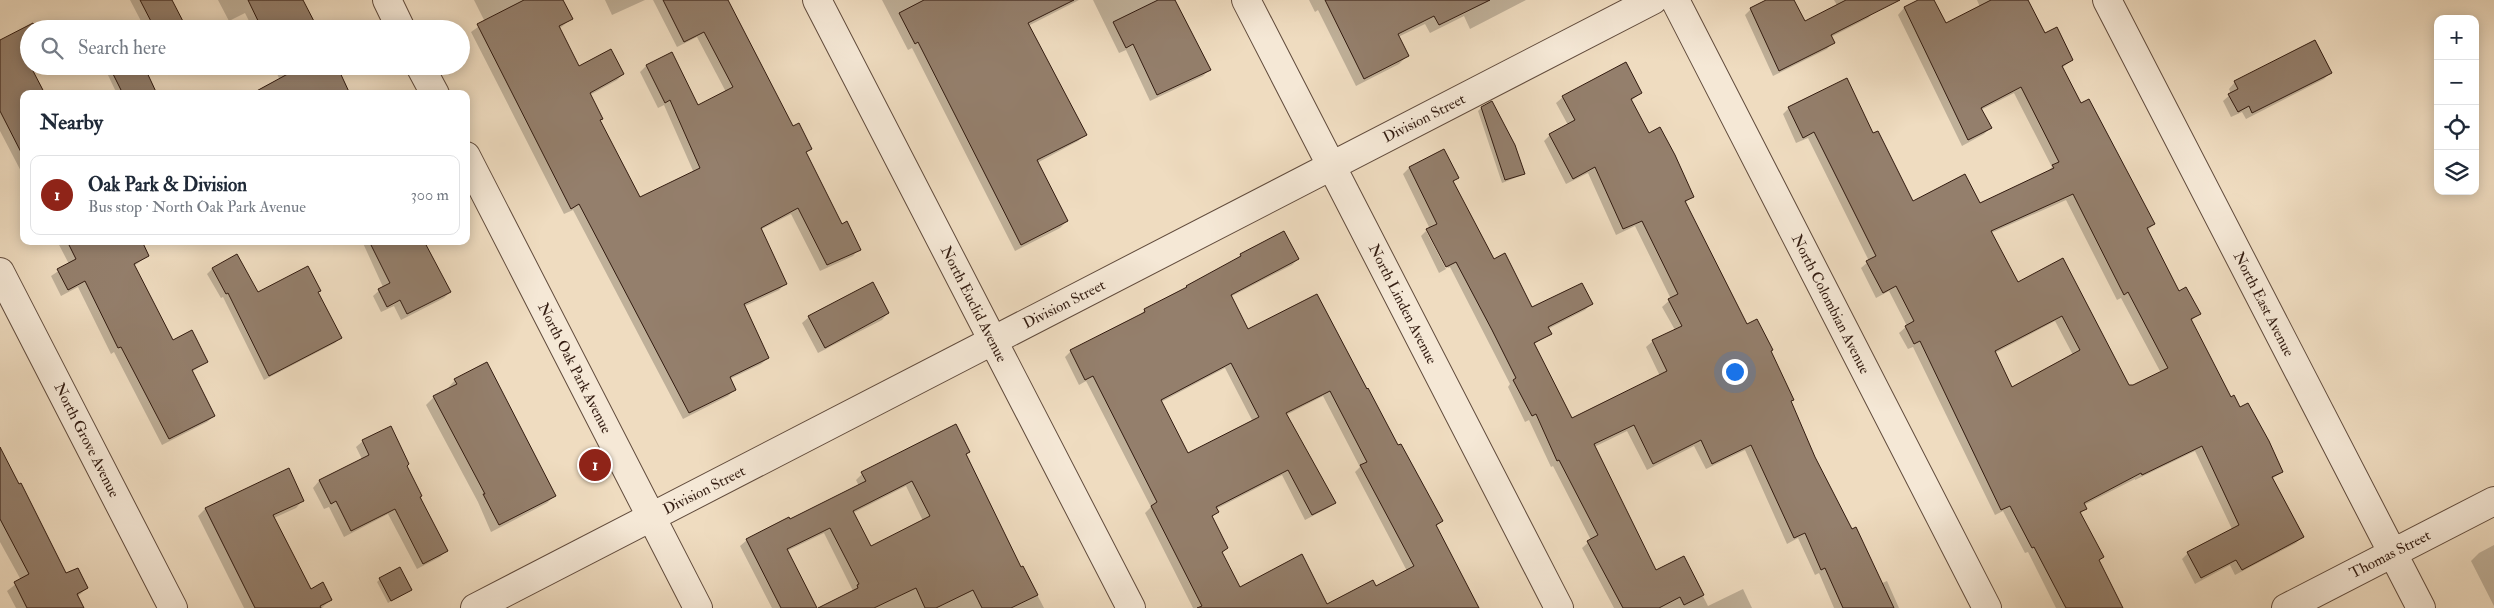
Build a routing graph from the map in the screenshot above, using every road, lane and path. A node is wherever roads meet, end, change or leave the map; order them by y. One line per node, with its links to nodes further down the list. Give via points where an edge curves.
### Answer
1 (387, 0): 7 (street)
2 (817, 0): 13 (street, North Euclid Avenue)
3 (1246, 0): 11 (street, North Linden Avenue)
4 (1653, 0): 11 (street, Division Street)
5 (1675, 0): 22 (street, North Colombian Avenue)
6 (2107, 0): 16 (street, North East Avenue)
7 (397, 20)
8 (425, 75): 9 (street)
9 (433, 90)
10 (470, 164): 15 (street, North Oak Park Avenue)
11 (1332, 166): 13 (street, Division Street); 21 (street, North Linden Avenue)
12 (0, 272): 17 (street, North Grove Avenue)
13 (993, 340): 15 (street, Division Street); 20 (street, North Euclid Avenue)
14 (2494, 501): 16 (street, Thomas Street)
15 (651, 517): 18 (street, Division Street); 19 (street, North Oak Park Avenue)
16 (2392, 553): 23 (street, Thomas Street); 24 (street, North East Avenue)
17 (173, 608)
18 (475, 608)
19 (698, 608)
20 (1131, 608)
21 (1559, 608)
22 (1987, 608)
23 (2286, 608)
24 (2421, 608)

